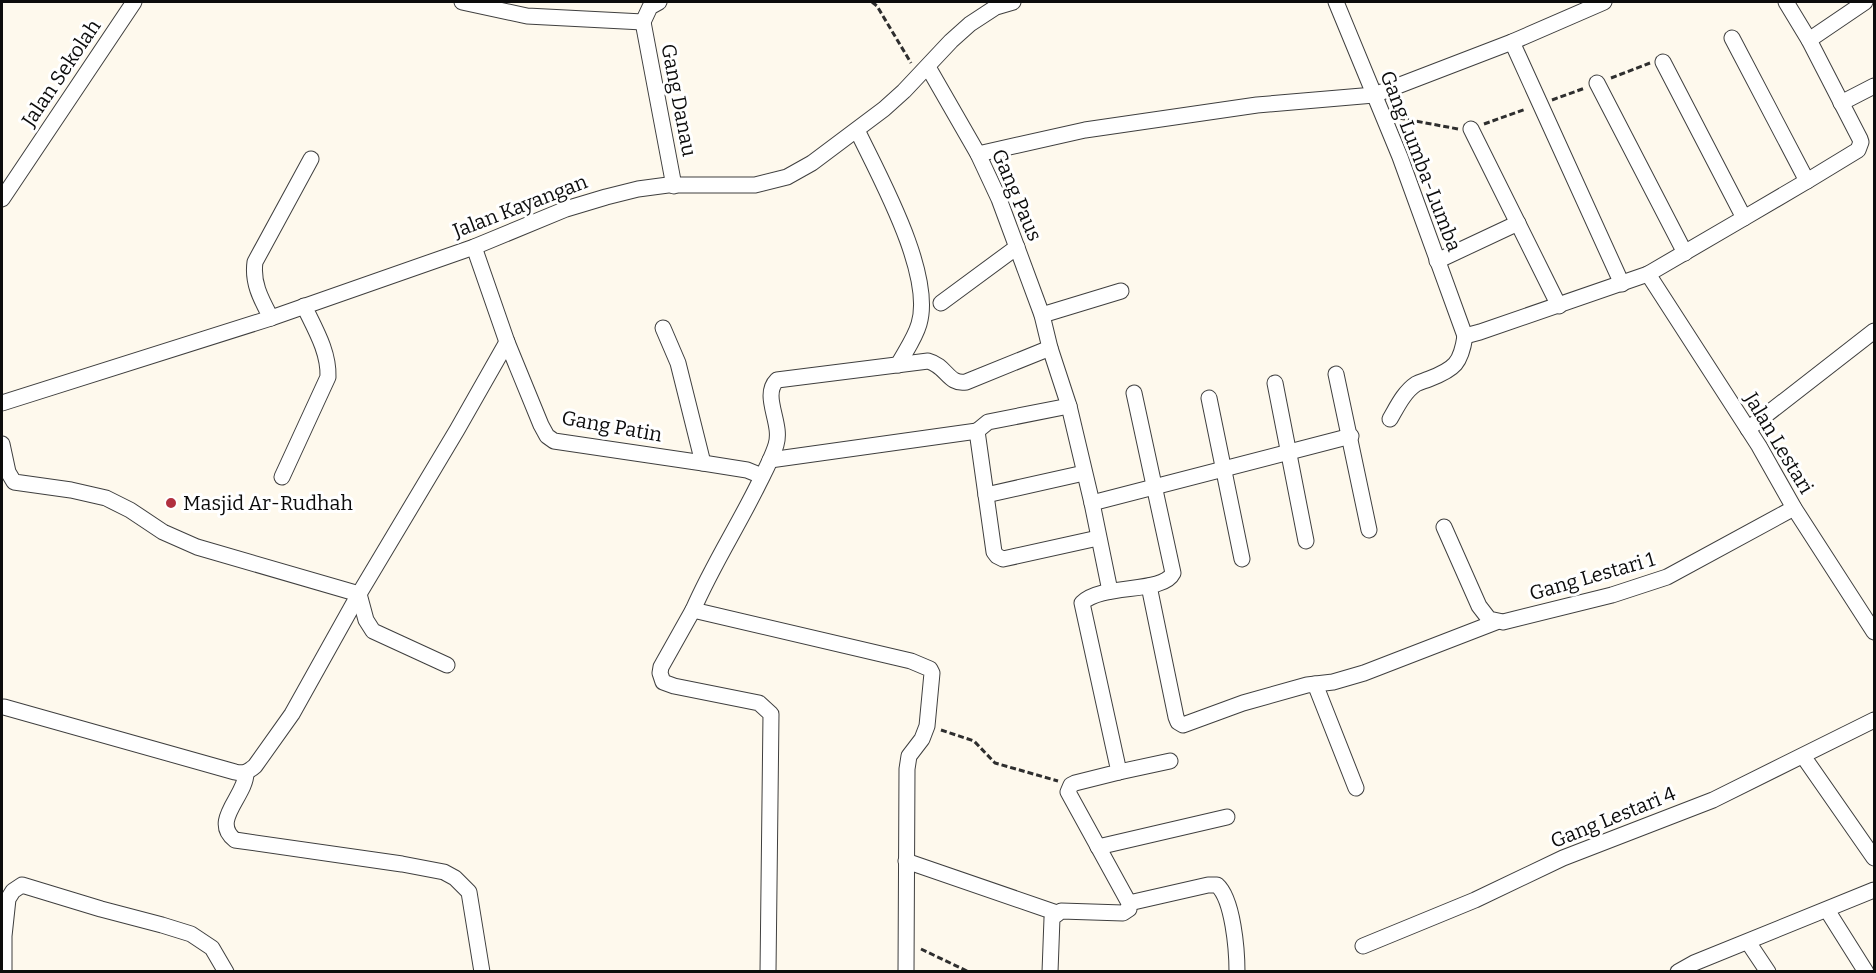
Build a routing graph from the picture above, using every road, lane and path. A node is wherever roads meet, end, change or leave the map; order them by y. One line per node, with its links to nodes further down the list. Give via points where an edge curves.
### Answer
1 (134, 2): 28 (street, Jalan Sekolah)
2 (462, 2): 10 (street)
3 (659, 2): 11 (street, via 650,7)
4 (872, 2): 16 (path)
5 (1013, 2): 16 (street, Jalan Kayangan, via 996,7 970,24)
6 (1336, 2): 19 (street, Gang Lumba-Lumba)
7 (1604, 2): 14 (street)
8 (1786, 2): 13 (street)
9 (1865, 2): 13 (street)
10 (528, 9): 11 (street)
11 (643, 22): 27 (street, Gang Danau)
12 (1732, 38): 26 (street)
13 (1809, 40): 20 (street)
14 (1512, 42): 19 (street); 21 (street)
15 (1663, 62): 17 (path, via 1652,62); 29 (street)
16 (924, 72): 23 (street, Jalan Kayangan); 24 (street, Gang Paus)
17 (1597, 83): 21 (path); 33 (street)
18 (1875, 86): 20 (street)
19 (1374, 95): 24 (street, via 1257,105 1096,129); 34 (street, Gang Lumba-Lumba)
20 (1841, 103): 26 (street, via 1860,139 1860,147)
21 (1539, 104): 36 (street)
22 (1471, 129): 30 (street)
23 (857, 130): 27 (street, Jalan Kayangan, via 787,177 755,185); 48 (street, via 910,248 921,295 919,324)
24 (978, 154): 32 (street, Gang Paus)
25 (311, 159): 42 (street, via 255,262 255,284)
26 (1807, 181): 29 (street)
27 (674, 186): 31 (street, Jalan Kayangan, via 638,189 566,209)
28 (2, 199)
29 (1744, 218): 33 (street)
30 (1518, 224): 34 (street); 40 (street)
31 (474, 247): 39 (street, Jalan Kayangan); 46 (street, Gang Patin)
32 (1017, 247): 38 (street); 41 (street, Gang Paus)
33 (1685, 253): 35 (street)
34 (1437, 261): 45 (street, Gang Lumba-Lumba)
35 (1648, 274): 36 (street); 56 (street, Jalan Lestari)
36 (1622, 284): 40 (street)
37 (1122, 291): 41 (street)
38 (941, 303)
39 (304, 306): 42 (street, Jalan Kayangan); 66 (street, via 325,352 328,377)
40 (1559, 306): 45 (street)
41 (1042, 315): 47 (street, Gang Paus)
42 (271, 318): 53 (street, Jalan Kayangan)
43 (663, 328): 62 (street, via 678,363)
44 (1875, 331): 56 (street)
45 (1465, 336): 55 (street, via 1458,363 1417,383)
46 (507, 342): 62 (street, Gang Patin, via 541,425 555,441); 78 (street)
47 (1050, 348): 48 (street, via 960,383 936,363); 54 (street, Gang Paus)
48 (898, 365): 61 (street, via 777,380 770,397 777,445)
49 (1336, 374): 58 (street)
50 (1275, 383): 60 (street)
51 (1134, 393): 67 (street)
52 (1209, 398): 63 (street)
53 (2, 403)
54 (1069, 406): 57 (street, via 988,422); 64 (street, Gang Paus)
55 (1390, 418)
56 (1748, 429): 70 (street, Jalan Lestari)
57 (976, 431): 61 (street); 68 (street)
58 (1351, 436): 60 (street); 72 (street)
59 (2, 444): 78 (street, via 14,482 106,498 197,547)
60 (1288, 452): 63 (street); 74 (street)
61 (770, 460): 65 (street)
62 (703, 463): 65 (street, Gang Patin)
63 (1222, 470): 67 (street); 75 (street)
64 (1084, 472): 68 (street); 69 (street, Gang Paus)
65 (762, 476): 79 (street)
66 (282, 477)
67 (1156, 487): 69 (street); 76 (street, via 1173,573 1169,579)
68 (986, 495): 73 (street, via 994,552 1000,558)
69 (1092, 503): 73 (street, Gang Paus)
70 (1794, 508): 80 (street, Gang Lestari 1, via 1667,577 1612,595); 81 (street, Jalan Lestari)
71 (1444, 527): 80 (street, via 1479,606)
72 (1369, 530)
73 (1098, 538): 77 (street, Gang Paus)
74 (1306, 541)
75 (1242, 559)
76 (1149, 586): 77 (street); 83 (street, Gang Lestari 1, via 1180,724)
77 (1110, 591): 89 (street, via 1087,598 1082,605)
78 (359, 594): 82 (street, via 366,620 374,631); 90 (street, via 292,714)
79 (693, 610): 86 (street, via 928,667 932,673); 107 (street, via 661,667 663,682 759,703 771,714)
80 (1496, 622): 83 (street, Gang Lestari 1, via 1364,673)
81 (1875, 632)
82 (447, 665)
83 (1315, 684): 92 (street)
84 (4, 708): 90 (street)
85 (1875, 720): 87 (street, Gang Lestari 4)
86 (927, 726): 91 (path, via 974,741 995,763); 96 (street, via 909,756)
87 (1803, 756): 95 (street); 103 (street, Gang Lestari 4, via 1713,800 1563,858 1475,900)
88 (1170, 761): 89 (street)
89 (1119, 772): 91 (street)
90 (246, 773): 106 (street, via 245,783 226,817 230,837 444,872 464,884 469,892)
91 (1071, 785): 94 (street, via 1068,792)
92 (1356, 788)
93 (1227, 817): 94 (street)
94 (1098, 847): 98 (street)
95 (1875, 858)
96 (906, 861): 100 (street); 101 (street)
97 (1875, 890): 99 (street)
98 (1129, 903): 100 (street, via 1129,909 1123,913); 111 (street, via 1217,885 1226,898 1236,944)
99 (1827, 910): 102 (street); 114 (street)
100 (1057, 913): 110 (street, via 1052,918)
101 (906, 942): 108 (street); 109 (path)
102 (1748, 942): 112 (street); 113 (street)
103 (1363, 946)
104 (4, 972): 105 (street, via 8,899 22,885 191,934 212,948)
105 (226, 972)
106 (482, 972)
107 (768, 972)
108 (906, 972)
109 (969, 972)
110 (1050, 972)
111 (1237, 972)
112 (1678, 972)
113 (1768, 972)
114 (1866, 972)

